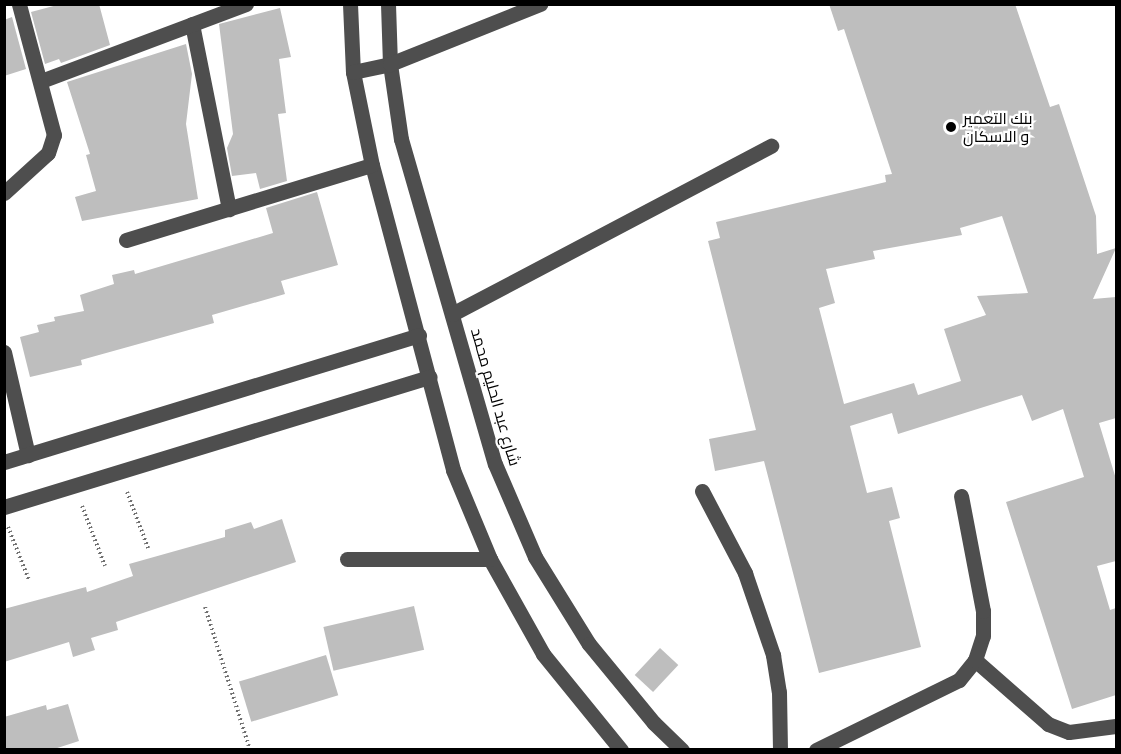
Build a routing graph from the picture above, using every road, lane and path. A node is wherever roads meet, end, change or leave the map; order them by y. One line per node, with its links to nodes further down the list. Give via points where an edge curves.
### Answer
1 (19, 4): 9 (street)
2 (246, 4): 6 (street)
3 (350, 4): 8 (street)
4 (388, 4): 7 (street, شارع عبد الحليم محمد)
5 (540, 4): 7 (street)
6 (192, 24): 9 (street); 13 (street)
7 (390, 64): 8 (street); 15 (street, شارع عبد الحليم محمد, via 401,139)
8 (353, 72): 11 (street)
9 (41, 81): 12 (street, via 54,135 48,153)
10 (771, 146): 15 (street)
11 (372, 165): 13 (street); 16 (street)
12 (4, 193)
13 (229, 209): 14 (street)
14 (126, 240)
15 (452, 314): 37 (street, شارع عبد الحليم محمد, via 495,464 535,557 589,644 654,723)
16 (418, 335): 18 (street); 19 (street)
17 (4, 352): 19 (street)
18 (430, 377): 21 (street); 29 (street, via 453,470)
19 (28, 455): 20 (street)
20 (4, 462)
21 (119, 472): 22 (street); 27 (path)
22 (74, 486): 25 (street); 30 (path)
23 (702, 491): 38 (street, via 745,573 773,655 779,692)
24 (961, 496): 33 (street, via 983,611 983,636)
25 (4, 507)
26 (4, 518): 31 (path)
27 (148, 548)
28 (347, 559): 29 (street)
29 (490, 559): 36 (street, via 543,654)
30 (105, 566)
31 (29, 580)
32 (205, 607): 35 (path)
33 (975, 660): 34 (street, via 1048,724 1069,732); 39 (street, via 959,680)
34 (1116, 726)
35 (250, 750)
36 (621, 750)
37 (682, 750)
38 (780, 750)
39 (816, 750)

